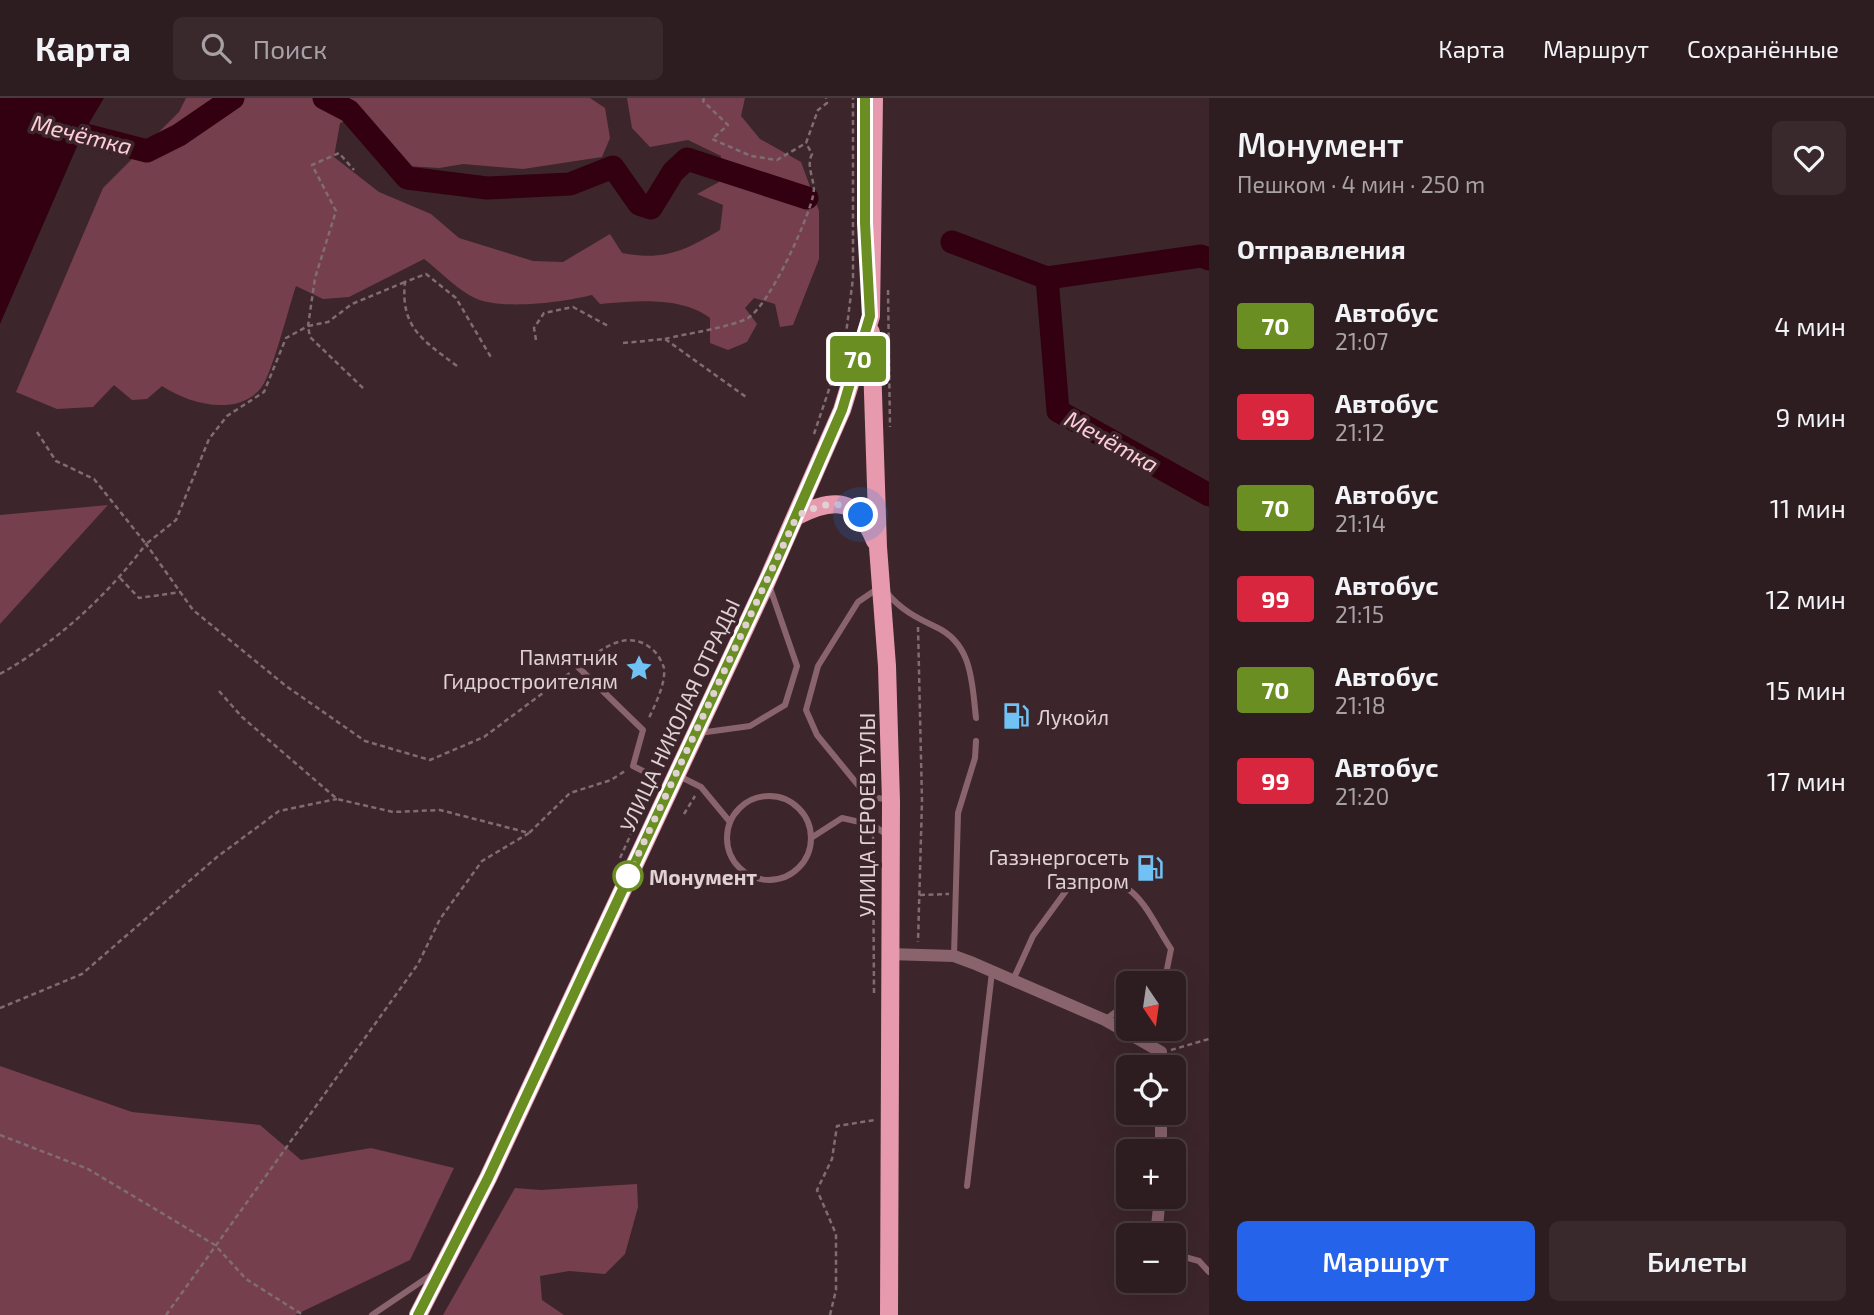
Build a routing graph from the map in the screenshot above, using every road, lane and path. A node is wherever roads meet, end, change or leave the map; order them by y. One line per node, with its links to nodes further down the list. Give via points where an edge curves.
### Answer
1 (704, 98): 6 (path, via 728,125 712,139 751,156 777,160)
2 (826, 98): 6 (path)
3 (853, 98): 21 (path, via 853,278 845,342)
4 (865, 98): 10 (main road, УЛИЦА НИКОЛАЯ ОТРАДЫ)
5 (874, 98): 10 (main road, УЛИЦА НИКОЛАЯ ОТРАДЫ)
6 (806, 143): 13 (path, via 812,154 808,161 815,192 803,228 766,298 748,318)
7 (354, 170): 11 (path, via 339,153 312,165 335,211 314,278)
8 (405, 282): 11 (path, via 352,304 328,322); 16 (path, via 425,274 456,298); 17 (path, via 403,302 411,328)
9 (888, 288): 22 (path)
10 (870, 316): 23 (main road, УЛИЦА НИКОЛАЯ ОТРАДЫ, via 842,410); 25 (main road, УЛИЦА ГЕРОЕВ ТУЛЫ)
11 (307, 326): 18 (path, via 310,337); 24 (path, via 286,338 264,393 227,416 209,439 176,520)
12 (610, 327): 14 (path, via 573,307 544,313 534,328)
13 (664, 339): 15 (path); 19 (path)
14 (536, 340)
15 (623, 343)
16 (492, 359)
17 (457, 366)
18 (363, 388)
19 (747, 397)
20 (37, 432): 24 (path, via 56,461 94,479)
21 (812, 438)
22 (891, 438)
23 (797, 516): 25 (main road, via 822,505 843,504 861,515); 27 (main road, УЛИЦА НИКОЛАЯ ОТРАДЫ)
24 (146, 544): 26 (path); 29 (path)
25 (877, 548): 28 (main road, УЛИЦА ГЕРОЕВ ТУЛЫ)
26 (120, 578): 29 (path, via 139,598); 32 (path, via 36,654)
27 (767, 581): 36 (main road, УЛИЦА НИКОЛАЯ ОТРАДЫ); 36 (lane, via 797,666 786,705 750,726)
28 (881, 586): 30 (lane); 43 (main road, УЛИЦА ГЕРОЕВ ТУЛЫ); 43 (lane, via 858,602 818,666 806,710 817,735 867,796)
29 (181, 593): 31 (path, via 193,610 286,686 365,741 430,760 484,737)
30 (918, 620): 34 (lane, via 940,629 960,647 971,666); 53 (path)
31 (578, 667): 35 (lane); 35 (path, via 597,651 628,639 645,643 657,653 664,676)
32 (0, 674)
33 (219, 691): 42 (path, via 242,717)
34 (976, 718)
35 (643, 730): 38 (lane)
36 (693, 734): 39 (main road, УЛИЦА НИКОЛАЯ ОТРАДЫ)
37 (976, 741): 52 (lane, via 958,813)
38 (634, 766): 40 (lane); 47 (path, via 611,780 570,793)
39 (676, 774): 41 (lane); 70 (main road, УЛИЦА НИКОЛАЯ ОТРАДЫ)
40 (654, 777): 50 (path)
41 (701, 787): 44 (path); 45 (lane)
42 (337, 799): 47 (path, via 393,812 440,810); 60 (path, via 279,811 217,857 82,974)
43 (891, 801): 49 (main road, УЛИЦА ГЕРОЕВ ТУЛЫ)
44 (684, 814)
45 (730, 822): 48 (lane, via 739,808 753,799 785,799 808,822); 48 (lane, via 728,845 737,867 767,880 784,878 799,868)
46 (873, 825): 48 (lane, via 842,818); 49 (lane); 51 (path)
47 (529, 833): 68 (path, via 482,861 440,919 418,964)
48 (811, 838)
49 (890, 838): 55 (main road, УЛИЦА ГЕРОЕВ ТУЛЫ)
50 (618, 862)
51 (873, 893)
52 (955, 894): 53 (path); 56 (lane)
53 (920, 895): 54 (path)
54 (918, 953): 55 (street); 56 (street)
55 (889, 954): 65 (main road, УЛИЦА ГЕРОЕВ ТУЛЫ)
56 (954, 956): 57 (street)
57 (992, 970): 59 (street); 67 (lane)
58 (1167, 971): 59 (lane, via 1171,949 1149,908 1122,884 1092,879 1071,884 1033,936)
59 (1013, 980): 62 (street)
60 (0, 1008)
61 (1116, 1012): 62 (lane)
62 (1105, 1020): 64 (street)
63 (1209, 1039): 64 (path)
64 (1161, 1052)
65 (892, 1123): 76 (path, via 876,1120 837,1126 832,1159 817,1190 836,1234 836,1290); 77 (main road, УЛИЦА ГЕРОЕВ ТУЛЫ)
66 (0, 1135): 68 (path, via 88,1169)
67 (967, 1186)
68 (215, 1245): 72 (path); 73 (path, via 246,1279)
69 (1186, 1257): 71 (lane, via 1199,1261)
70 (445, 1267): 74 (lane); 75 (main road, УЛИЦА НИКОЛАЯ ОТРАДЫ)
71 (1209, 1272)
72 (166, 1315)
73 (303, 1315)
74 (372, 1315)
75 (418, 1315)
76 (830, 1315)
77 (889, 1315)

